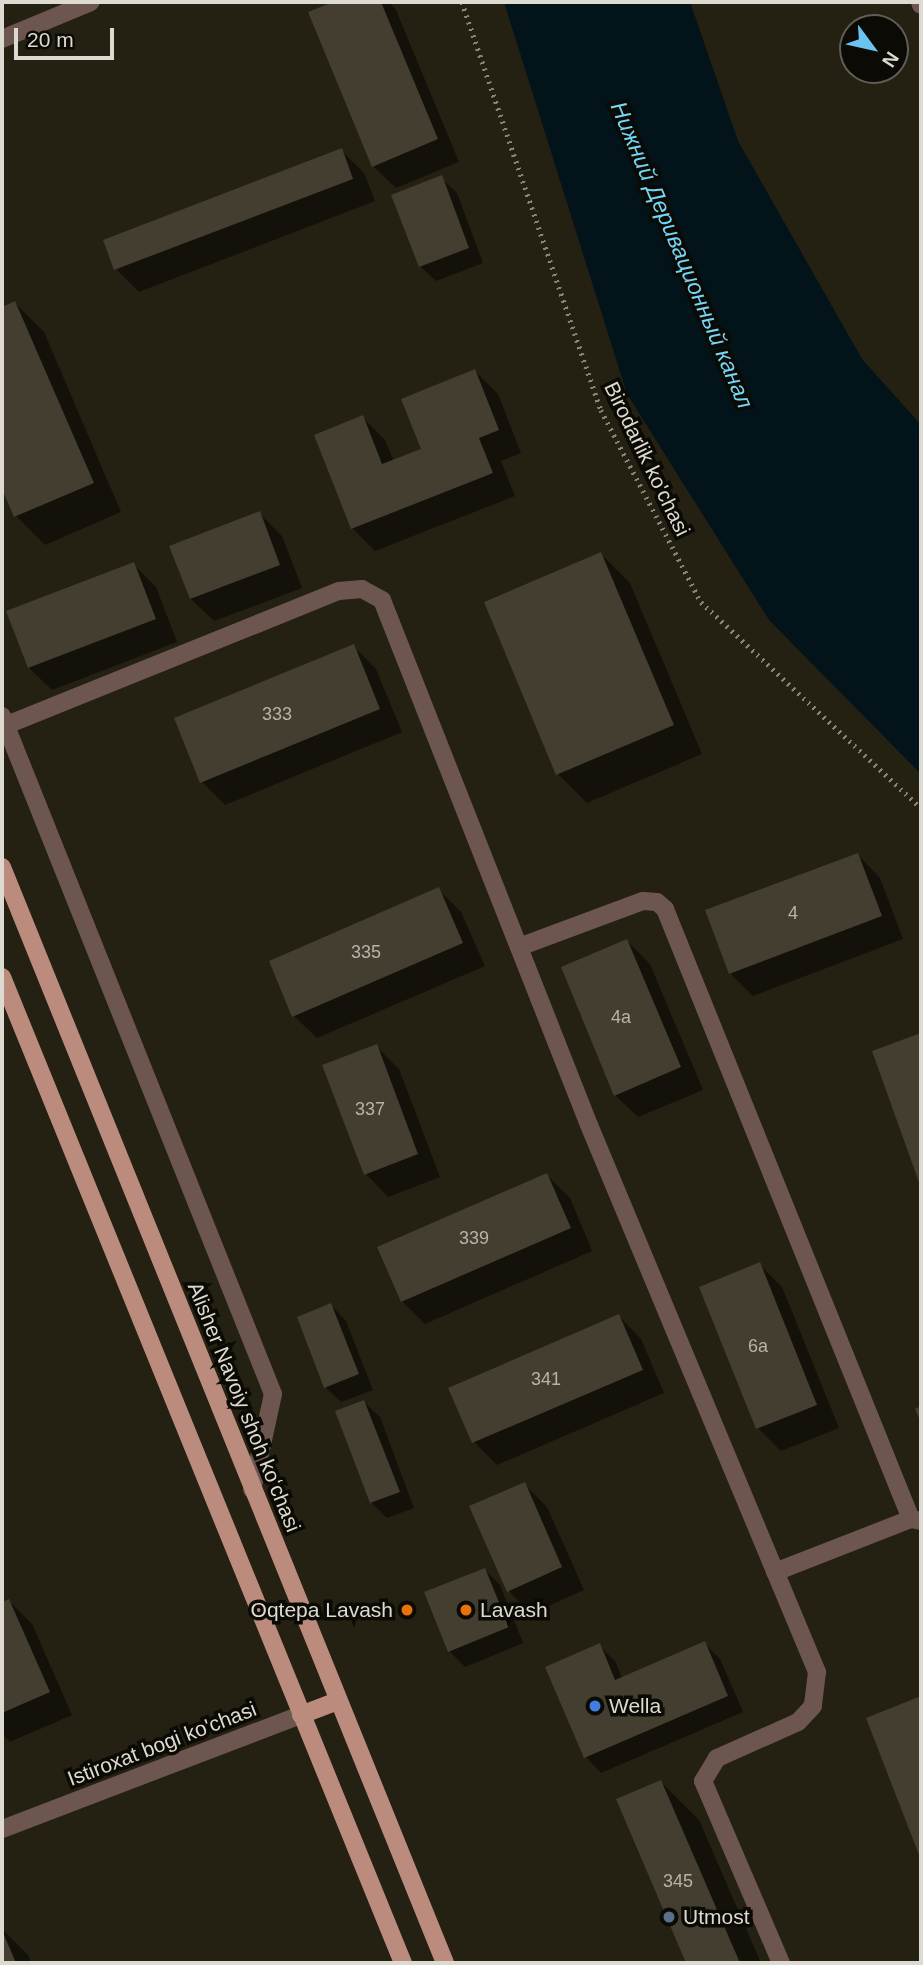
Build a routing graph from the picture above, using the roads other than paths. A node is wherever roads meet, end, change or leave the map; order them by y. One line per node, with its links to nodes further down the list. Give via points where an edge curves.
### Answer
1 (91, 2): 2 (street)
2 (2, 40)
3 (3, 723): 5 (street, via 339,591 362,589 382,600 394,626); 7 (street, via 273,1394)
4 (2, 867): 7 (main road, Alisher Navoiy shoh koʻchasi)
5 (519, 947): 8 (street, via 643,901 657,902 665,909); 9 (street)
6 (2, 977): 11 (main road)
7 (252, 1490): 10 (main road, Alisher Navoiy shoh koʻchasi)
8 (916, 1520): 9 (street)
9 (775, 1572): 15 (street, via 817,1672 813,1706 798,1722 717,1758 702,1781)
10 (337, 1701): 11 (main road, Istiroxat bogi ko'chasi); 14 (main road, Alisher Navoiy shoh koʻchasi)
11 (301, 1716): 12 (street, Istiroxat bogi ko'chasi); 13 (main road)
12 (2, 1829)
13 (403, 1963)
14 (446, 1963)
15 (781, 1963)

